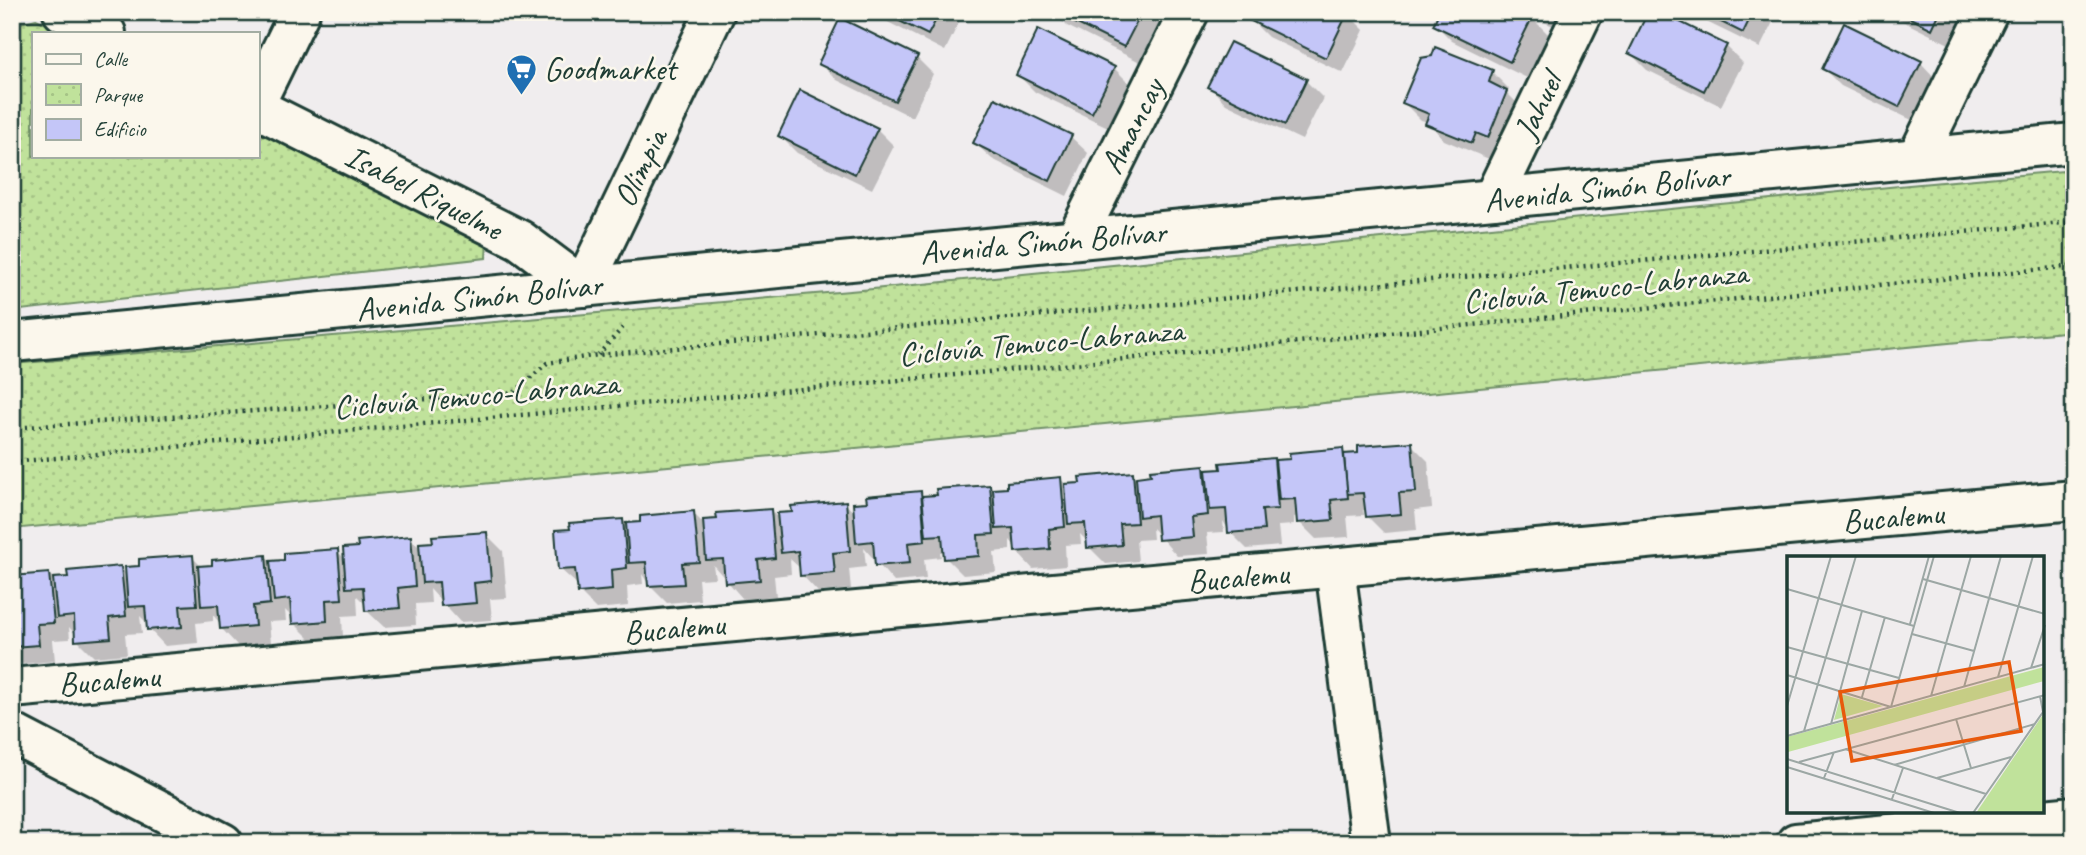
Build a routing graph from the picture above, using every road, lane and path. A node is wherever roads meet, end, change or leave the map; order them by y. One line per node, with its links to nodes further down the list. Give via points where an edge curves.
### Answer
1 (63, 12): 7 (street)
2 (300, 12): 8 (street)
3 (715, 12): 16 (street, Olimpia)
4 (1189, 12): 14 (street, Amancay)
5 (1583, 12): 12 (street, Jahuel)
6 (1988, 12): 11 (street)
7 (104, 32)
8 (259, 96)
9 (259, 109): 16 (street, Isabel Riquelme, via 520,240)
10 (2074, 143): 11 (street, Avenida Simón Bolívar)
11 (1917, 158): 12 (street, Avenida Simón Bolívar)
12 (1493, 199): 14 (street, Avenida Simón Bolívar)
13 (2074, 222): 18 (path, via 598,355 547,363 514,393)
14 (1076, 239): 16 (street, Avenida Simón Bolívar)
15 (2074, 266): 19 (path, Ciclovía Temuco-Labranza)
16 (583, 287): 17 (street, Avenida Simón Bolívar)
17 (12, 342)
18 (12, 428)
19 (12, 462)
20 (2074, 500): 21 (street, Bucalemu)
21 (1335, 568): 22 (street, Bucalemu); 26 (street, Bucalemu)
22 (12, 688)
23 (12, 733): 25 (street)
24 (2074, 816): 27 (street)
25 (223, 843)
26 (1371, 843)
27 (1796, 843)

